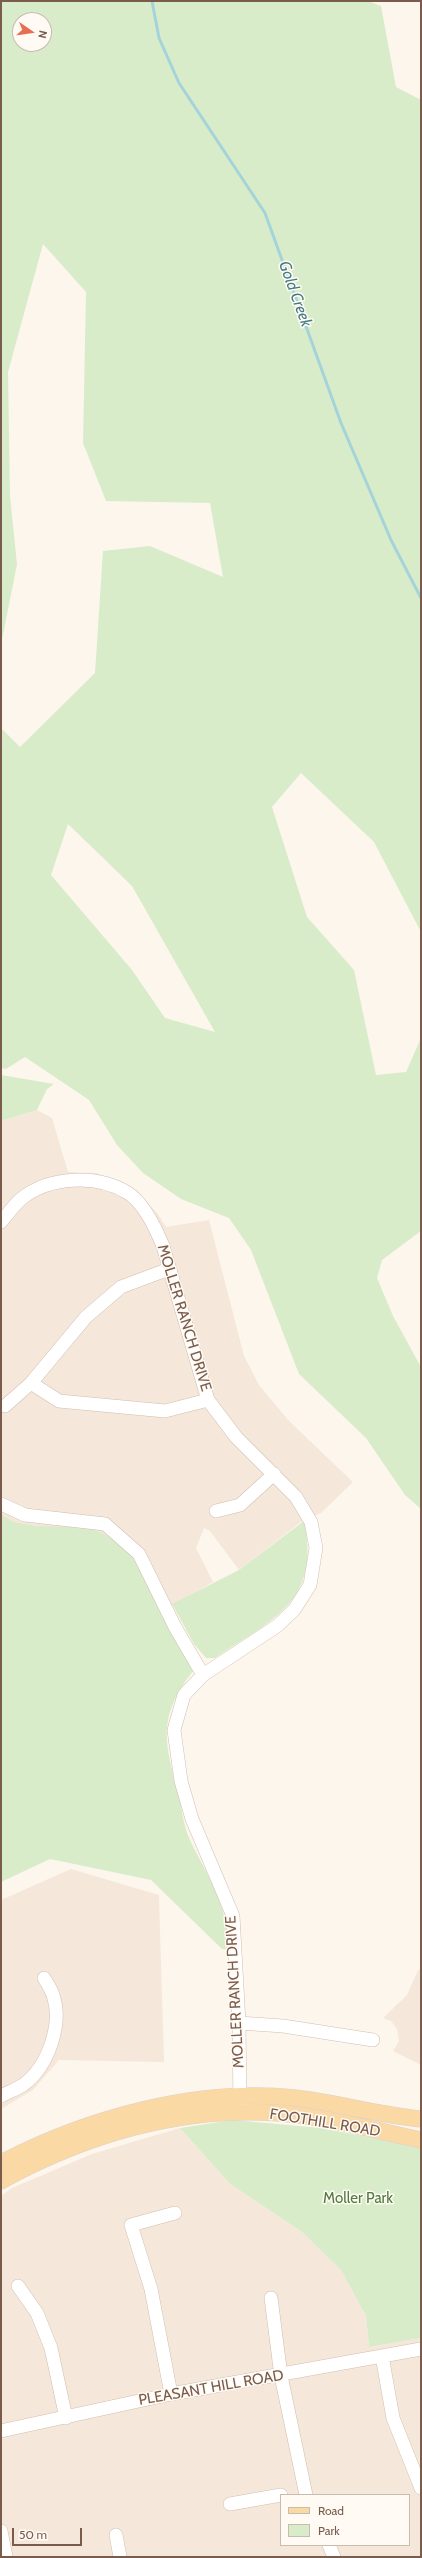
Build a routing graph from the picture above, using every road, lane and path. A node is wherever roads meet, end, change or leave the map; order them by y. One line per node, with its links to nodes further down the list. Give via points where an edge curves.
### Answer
1 (1, 1222): 2 (street, MOLLER RANCH DRIVE, via 21,1199 45,1185 75,1179 104,1184 129,1194 153,1222)
2 (169, 1269): 3 (street, via 121,1287 86,1317); 4 (street, MOLLER RANCH DRIVE)
3 (31, 1383): 4 (street, via 59,1401 165,1411); 5 (street)
4 (208, 1400): 6 (street, MOLLER RANCH DRIVE, via 236,1438)
5 (5, 1406)
6 (274, 1474): 8 (street, via 240,1505); 9 (street, MOLLER RANCH DRIVE, via 296,1497 311,1522 316,1548 312,1578 294,1610 277,1626)
7 (1, 1504): 9 (street, via 25,1515 104,1524 139,1554 175,1627)
8 (216, 1511)
9 (203, 1675): 11 (street, MOLLER RANCH DRIVE, via 184,1695 174,1730 181,1781 192,1819 233,1916)
10 (44, 1978): 13 (street, via 53,1995 55,2016 49,2050 35,2074 24,2085)
11 (239, 2023): 12 (street, via 283,2026); 14 (street, MOLLER RANCH DRIVE)
12 (373, 2040)
13 (1, 2096)
14 (239, 2096): 15 (street, MOLLER RANCH DRIVE); 16 (main road, FOOTHILL ROAD, via 296,2098); 18 (main road, FOOTHILL ROAD, via 117,2116 60,2136)
15 (240, 2112): 17 (main road, FOOTHILL ROAD, via 306,2116); 19 (main road, FOOTHILL ROAD, via 193,2115 126,2129 66,2150)
16 (421, 2119)
17 (421, 2140)
18 (1, 2163)
19 (1, 2181)
20 (175, 2213): 26 (street, via 131,2224 151,2289)
21 (18, 2286): 27 (street, via 38,2313 51,2348)
22 (271, 2298): 25 (street)
23 (421, 2349): 24 (street, PLEASANT HILL ROAD)
24 (382, 2356): 25 (street, PLEASANT HILL ROAD); 29 (street, via 393,2418)
25 (281, 2376): 26 (street, PLEASANT HILL ROAD); 30 (street)
26 (171, 2394): 27 (street, PLEASANT HILL ROAD)
27 (66, 2418): 28 (street, PLEASANT HILL ROAD)
28 (1, 2431)
29 (421, 2488)
30 (305, 2493): 31 (street)
31 (293, 2494)
32 (280, 2495): 33 (street)
33 (230, 2504)
34 (1, 2531): 37 (street)
35 (116, 2535): 38 (street)
36 (329, 2546): 39 (street)
37 (6, 2557)
38 (120, 2557)
39 (334, 2557)

